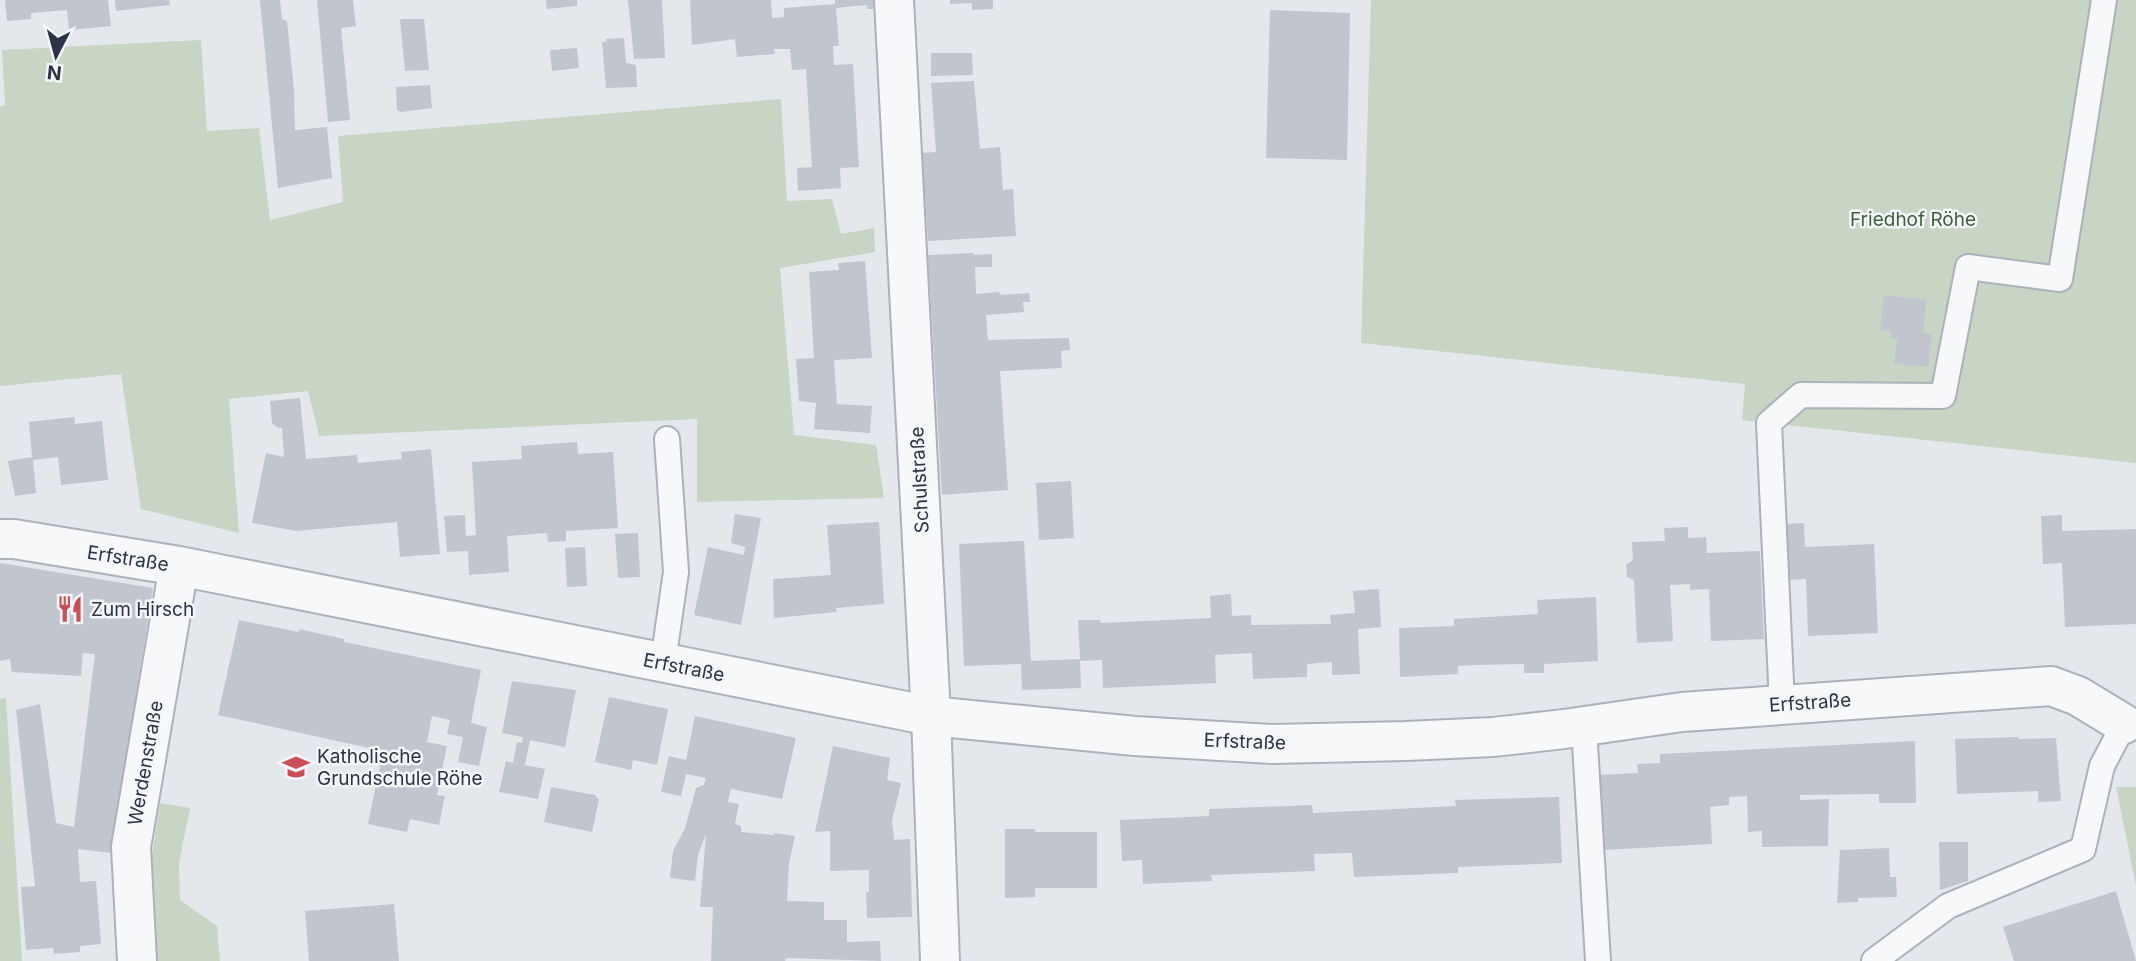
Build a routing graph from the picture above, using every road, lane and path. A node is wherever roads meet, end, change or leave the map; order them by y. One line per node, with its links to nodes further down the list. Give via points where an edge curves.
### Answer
1 (894, 0): 8 (street, Schulstraße)
2 (2104, 0): 7 (lane, via 2060,279 1968,267 1943,396 1801,395 1769,423)
3 (667, 439): 6 (lane, via 676,572)
4 (0, 539): 5 (street, Erfstraße)
5 (180, 566): 6 (street, Erfstraße); 11 (street, Werdenstraße, via 131,847)
6 (663, 662): 8 (street, Erfstraße)
7 (1782, 704): 9 (street, Erfstraße, via 1682,712); 10 (street, Erfstraße, via 2051,686 2078,696)
8 (931, 716): 9 (street, Erfstraße, via 1272,744 1493,737); 12 (street, Schulstraße)
9 (1584, 727): 13 (lane)
10 (2130, 734): 14 (lane, Erfstraße, via 2102,766 2084,849 1948,906)
11 (137, 961)
12 (940, 961)
13 (1598, 961)
14 (1874, 961)

